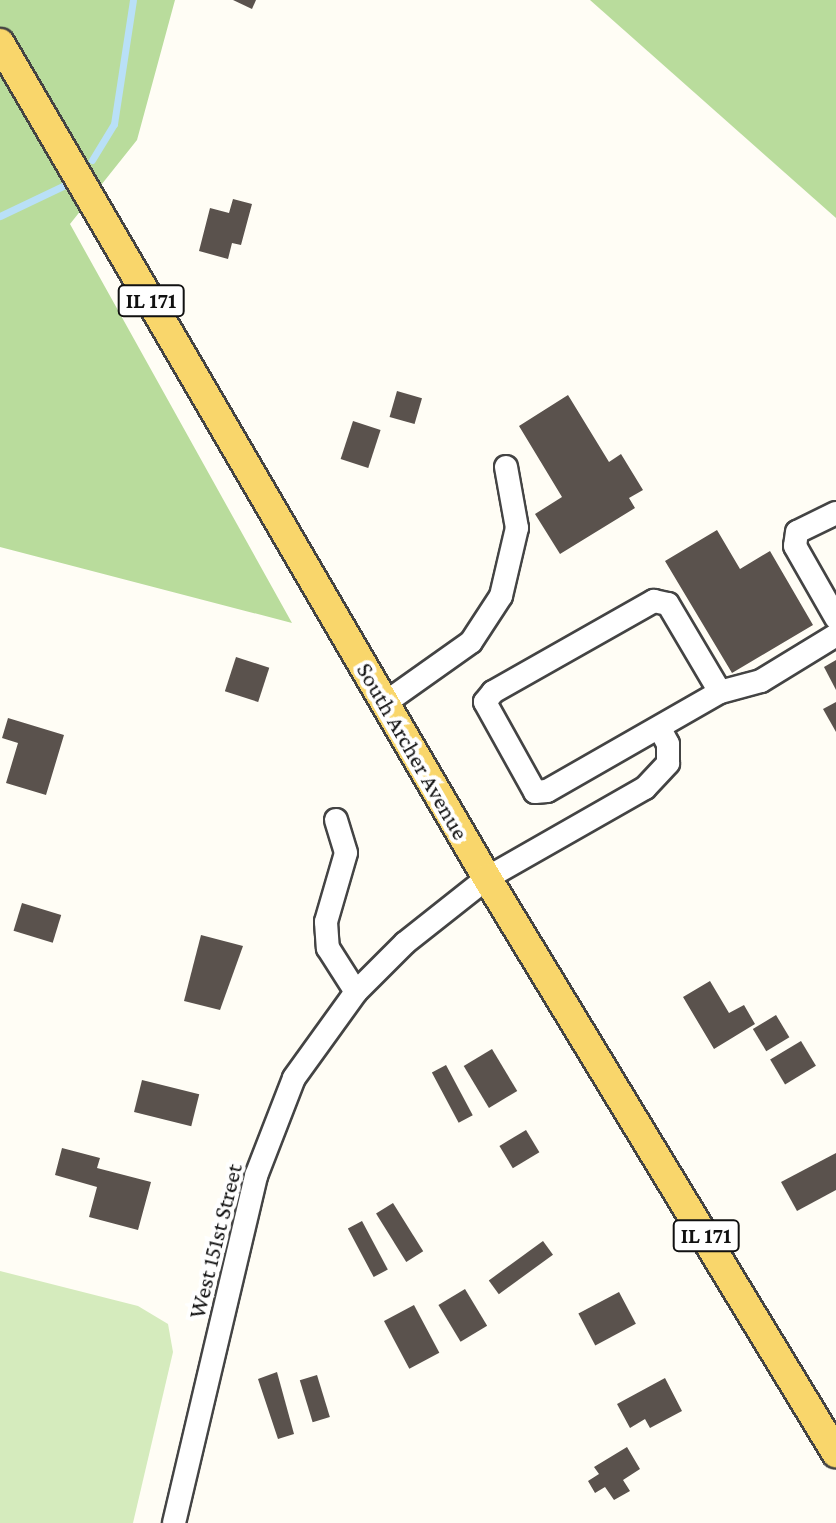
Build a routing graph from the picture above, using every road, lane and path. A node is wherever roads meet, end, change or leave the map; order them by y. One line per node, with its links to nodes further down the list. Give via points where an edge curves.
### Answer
1 (0, 43): 7 (main road, South Archer Avenue / IL 171)
2 (506, 467): 7 (street, via 517,528 501,596 471,642)
3 (836, 513): 4 (street, via 797,532 795,546)
4 (836, 618)
5 (836, 635): 6 (street, via 761,681)
6 (720, 692): 8 (street); 8 (street, via 668,604 654,601 493,692 485,702 535,792 547,791)
7 (385, 703): 10 (main road, South Archer Avenue / IL 171)
8 (660, 729): 10 (street, West 151st Street, via 668,744 668,763 645,788)
9 (336, 820): 11 (street, via 346,853 326,922 328,948)
10 (487, 878): 11 (street, West 151st Street, via 405,943); 12 (main road, South Archer Avenue / IL 171)
11 (356, 992): 13 (street, West 151st Street, via 294,1078 256,1176)
12 (836, 1453)
13 (174, 1523)

